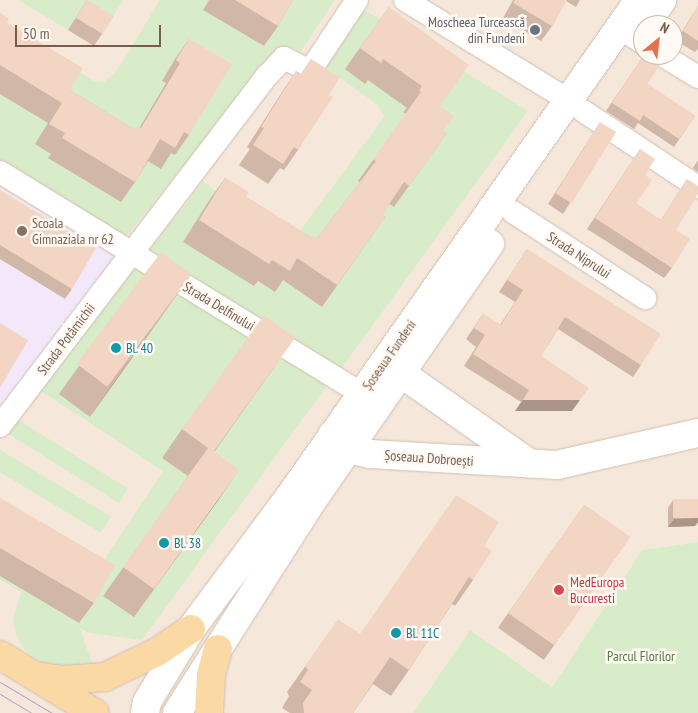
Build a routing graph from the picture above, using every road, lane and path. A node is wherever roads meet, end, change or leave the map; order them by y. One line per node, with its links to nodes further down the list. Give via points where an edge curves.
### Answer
1 (357, 0): 14 (street, Strada Potârnichii, via 310,71 291,59 284,58 278,63)
2 (405, 0): 10 (street)
3 (639, 0): 5 (main road, Șoseaua Fundeni)
4 (662, 0): 6 (main road, Șoseaua Fundeni)
5 (638, 15)
6 (650, 15)
7 (633, 37): 10 (main road, Șoseaua Fundeni)
8 (678, 65): 9 (street)
9 (698, 77)
10 (575, 105): 12 (street); 13 (main road, Șoseaua Fundeni); 16 (main road, Șoseaua Fundeni)
11 (0, 172): 14 (street, Strada Delfinului)
12 (698, 187)
13 (513, 212): 15 (street, Strada Niprului); 16 (main road, Șoseaua Fundeni)
14 (131, 252): 17 (street, Strada Delfinului); 18 (street, Strada Potârnichii)
15 (645, 298)
16 (393, 367): 17 (main road, Șoseaua Fundeni); 20 (main road, Șoseaua Fundeni); 21 (main road)
17 (362, 394): 20 (main road, Șoseaua Fundeni)
18 (0, 426)
19 (698, 433): 21 (main road, Șoseaua Dobroești, via 589,460 557,465)
20 (341, 441): 21 (main road, Șoseaua Dobroești, via 370,454); 22 (main road, Șoseaua Fundeni); 23 (main road, Șoseaua Fundeni, via 298,522)
21 (530, 464)
22 (191, 629): 25 (main road, via 158,652 106,678 83,681); 27 (main road, Șoseaua Fundeni, via 147,702)
23 (218, 649): 28 (main road, Șoseaua Fundeni); 29 (main road, via 210,682)
24 (0, 655): 25 (main road)
25 (35, 676): 26 (main road)
26 (95, 713)
27 (145, 713)
28 (177, 713)
29 (209, 713)

